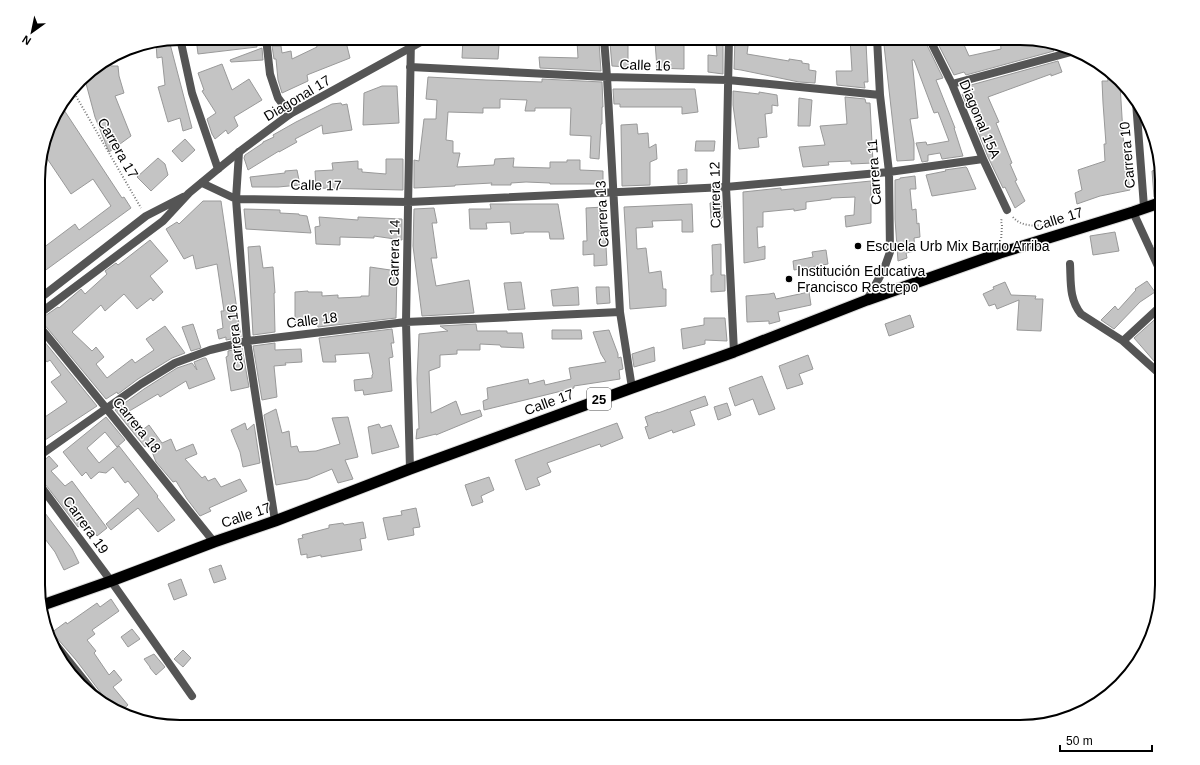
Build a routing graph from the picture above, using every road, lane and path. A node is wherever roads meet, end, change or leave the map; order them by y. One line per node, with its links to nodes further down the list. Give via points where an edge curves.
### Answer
1 (182, 45): 20 (street, via 192,93)
2 (267, 45): 17 (street, via 270,74 278,98)
3 (415, 45): 8 (street, Diagonal 17)
4 (605, 45): 11 (street, Carrera 13)
5 (730, 45): 12 (street, Carrera 12)
6 (877, 45): 14 (street, Carrera 11)
7 (932, 45): 13 (street, Diagonal 15A)
8 (411, 47): 10 (street, Carrera 14); 17 (street, Diagonal 17)
9 (1066, 53): 13 (street)
10 (410, 67): 11 (street, Calle 16); 27 (street, Carrera 14)
11 (608, 77): 12 (street, Calle 16); 24 (street, Carrera 13)
12 (728, 80): 14 (street, Calle 16); 23 (street, Carrera 12)
13 (952, 84): 19 (street, Diagonal 15A)
14 (880, 94): 21 (street, Carrera 11)
15 (76, 95): 32 (path, Carrera 17)
16 (1137, 113): 29 (street, Carrera 10)
17 (290, 114): 18 (street, Diagonal 17)
18 (239, 152): 20 (street, Diagonal 17); 26 (street, Carrera 16)
19 (983, 159): 21 (street, Calle 17); 30 (street, Diagonal 15A)
20 (218, 169): 22 (street, Diagonal 17)
21 (889, 172): 23 (street, Calle 17); 38 (street, Carrera 11, via 890,252)
22 (202, 183): 25 (street, Diagonal 17); 26 (street, Calle 17)
23 (726, 187): 24 (street, Calle 17); 46 (street, Carrera 12)
24 (614, 193): 27 (street, Calle 17); 41 (street, Carrera 13)
25 (189, 194): 32 (street, Diagonal 17); 39 (street, Diagonal 17, via 163,221)
26 (236, 199): 27 (street, Calle 17); 44 (street, Carrera 16)
27 (409, 202): 42 (street, Carrera 14)
28 (1155, 204): 29 (highway, Calle 17 / 25)
29 (1144, 207): 31 (highway, Calle 17 / 25)
30 (1007, 210): 33 (path, via 1016,221 1031,226); 34 (path, via 1001,221)
31 (1133, 212): 34 (highway, Calle 17 / 25); 35 (street)
32 (146, 216): 37 (street, Diagonal 17)
33 (1054, 225)
34 (1000, 253): 38 (highway, Calle 17 / 25)
35 (1155, 260)
36 (1070, 264): 45 (street, via 1071,290 1076,307 1081,314)
37 (45, 295)
38 (867, 300): 46 (highway, Calle 17 / 25)
39 (45, 310)
40 (1155, 311): 45 (street)
41 (620, 312): 42 (street, Calle 18); 48 (street, Carrera 13)
42 (406, 322): 44 (street, Calle 18); 51 (street, Carrera 14)
43 (45, 333): 49 (street, Carrera 18)
44 (247, 341): 49 (street, Calle 18, via 210,350 175,363); 53 (street, Carrera 16)
45 (1123, 341): 47 (street)
46 (734, 352): 48 (highway, Calle 17 / 25)
47 (1155, 370)
48 (632, 388): 51 (highway, Calle 17 / 25)
49 (106, 408): 50 (street, Calle 18); 54 (street, Carrera 18)
50 (45, 452)
51 (410, 469): 53 (highway, Calle 17 / 25)
52 (45, 492): 55 (street, Carrera 19)
53 (275, 521): 54 (highway, Calle 17 / 25)
54 (214, 542): 55 (highway, Calle 17 / 25)
55 (111, 581): 56 (highway, Calle 17 / 25); 57 (street, Carrera 19)
56 (46, 604)
57 (192, 696)

